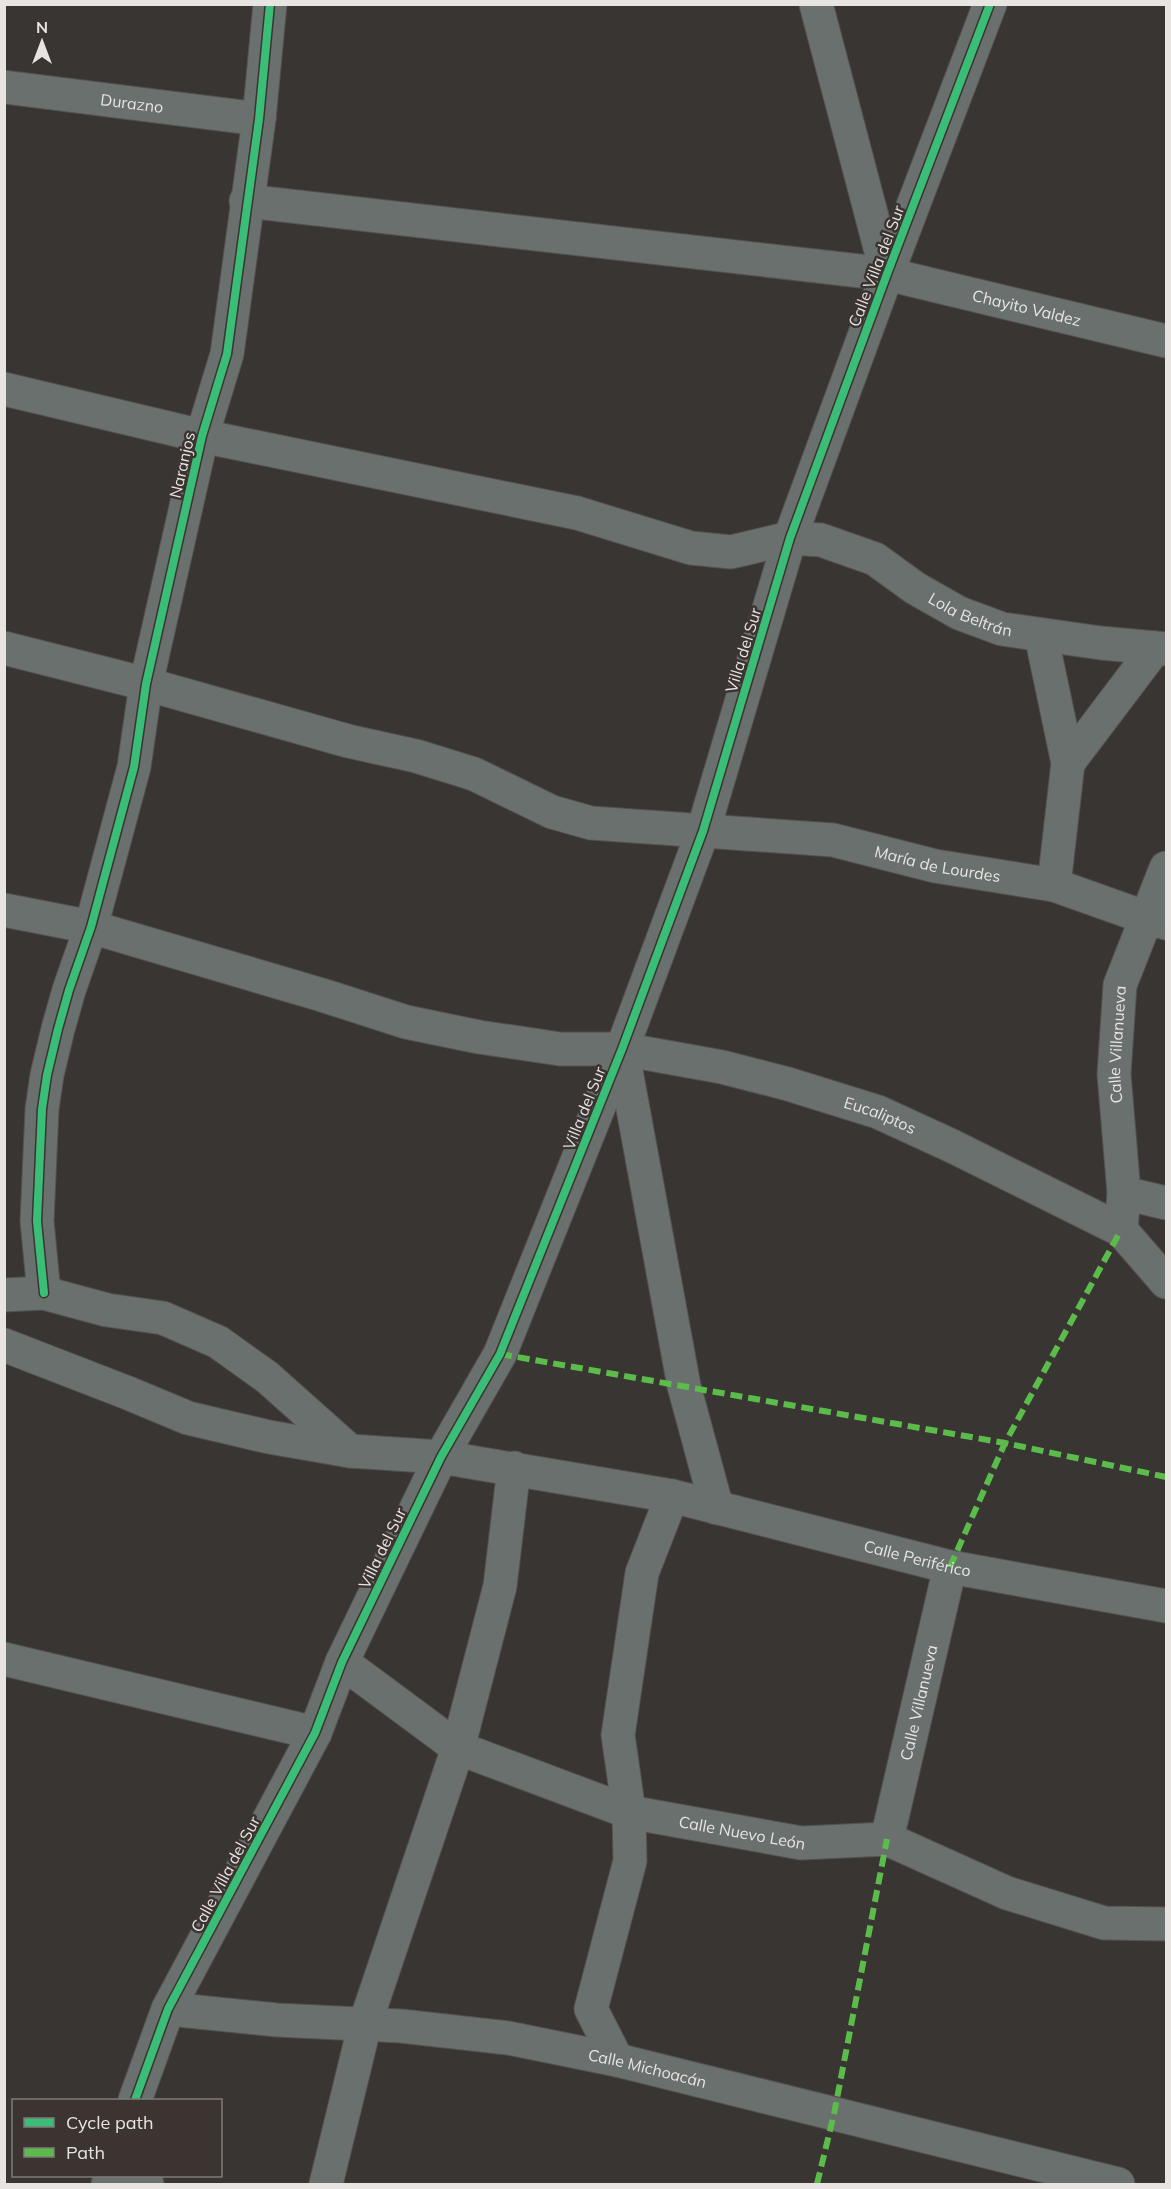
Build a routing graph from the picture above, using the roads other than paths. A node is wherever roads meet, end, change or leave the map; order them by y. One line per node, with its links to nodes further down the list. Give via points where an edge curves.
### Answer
1 (270, 4): 5 (street, Naranjos)
2 (816, 4): 7 (street)
3 (990, 4): 7 (street, Calle Villa del Sur)
4 (4, 87): 5 (street, Durazno)
5 (259, 119): 6 (street, Naranjos)
6 (246, 201): 7 (street, Chayito Valdez); 10 (street, Naranjos, via 227,354)
7 (887, 274): 8 (street, Chayito Valdez); 11 (street, Calle Villa del Sur)
8 (1167, 341)
9 (4, 389): 10 (street, Lola Beltrán)
10 (202, 436): 11 (street, Lola Beltrán, via 577,513 691,548 730,552); 15 (street, Naranjos)
11 (790, 538): 12 (street, Lola Beltrán, via 821,540 875,559 959,613 1002,629); 17 (street, Villa del Sur)
12 (1041, 635): 14 (street, Lola Beltrán); 16 (street)
13 (4, 648): 15 (street, María de Lourdes)
14 (1161, 648): 16 (street)
15 (146, 684): 17 (street, María de Lourdes, via 474,774 552,812 591,823); 22 (street, Naranjos, via 134,767)
16 (1068, 763): 19 (street)
17 (703, 831): 19 (street, María de Lourdes, via 833,840 935,866); 23 (street, Villa del Sur)
18 (1167, 868): 21 (street, Calle Villanueva)
19 (1054, 885): 21 (street, María de Lourdes)
20 (4, 910): 22 (street, Eucaliptos)
21 (1157, 921): 24 (street, Calle Villanueva, via 1120,985 1114,1074)
22 (91, 927): 23 (street, Eucaliptos, via 406,1022 560,1048); 28 (street, Naranjos, via 58,1029 42,1109 37,1221)
23 (622, 1049): 26 (street, Eucaliptos, via 722,1067 878,1112); 32 (street, Villa del Sur, via 500,1354); 35 (street, via 684,1386)
24 (1124, 1193): 25 (street); 26 (street, Calle Villanueva)
25 (1167, 1203)
26 (1121, 1230): 27 (street)
27 (1167, 1282)
28 (44, 1293): 29 (street); 31 (street, via 107,1310 163,1318 218,1342 267,1377)
29 (4, 1295)
30 (4, 1345): 31 (street, Calle Periférico, via 188,1418)
31 (350, 1451): 32 (street, Calle Periférico)
32 (441, 1457): 33 (street, Calle Periférico); 39 (street, Villa del Sur)
33 (514, 1468): 34 (street, Calle Periférico); 41 (street, via 500,1586)
34 (672, 1496): 35 (street, Calle Periférico); 42 (street, via 642,1573 618,1735)
35 (717, 1508): 36 (street, Calle Periférico)
36 (950, 1566): 37 (street, Calle Periférico); 43 (street, Calle Villanueva)
37 (1167, 1606)
38 (4, 1659): 40 (street)
39 (342, 1662): 40 (street, Calle Villa del Sur); 41 (street, Calle Nuevo León)
40 (315, 1733): 45 (street, Calle Villa del Sur)
41 (458, 1748): 42 (street, Calle Nuevo León); 46 (street)
42 (630, 1812): 43 (street, Calle Nuevo León, via 801,1843); 47 (street, via 630,1861 591,2009)
43 (887, 1839): 44 (street, Calle Nuevo León, via 1007,1893 1104,1923)
44 (1167, 1924)
45 (168, 2009): 46 (street, Calle Michoacán); 48 (street, Calle Villa del Sur)
46 (365, 2024): 47 (street, Calle Michoacán, via 508,2038); 51 (street)
47 (617, 2060): 52 (street, Calle Michoacán)
48 (135, 2099)
49 (132, 2177): 50 (street)
50 (147, 2184)
51 (326, 2184)
52 (1118, 2184)

